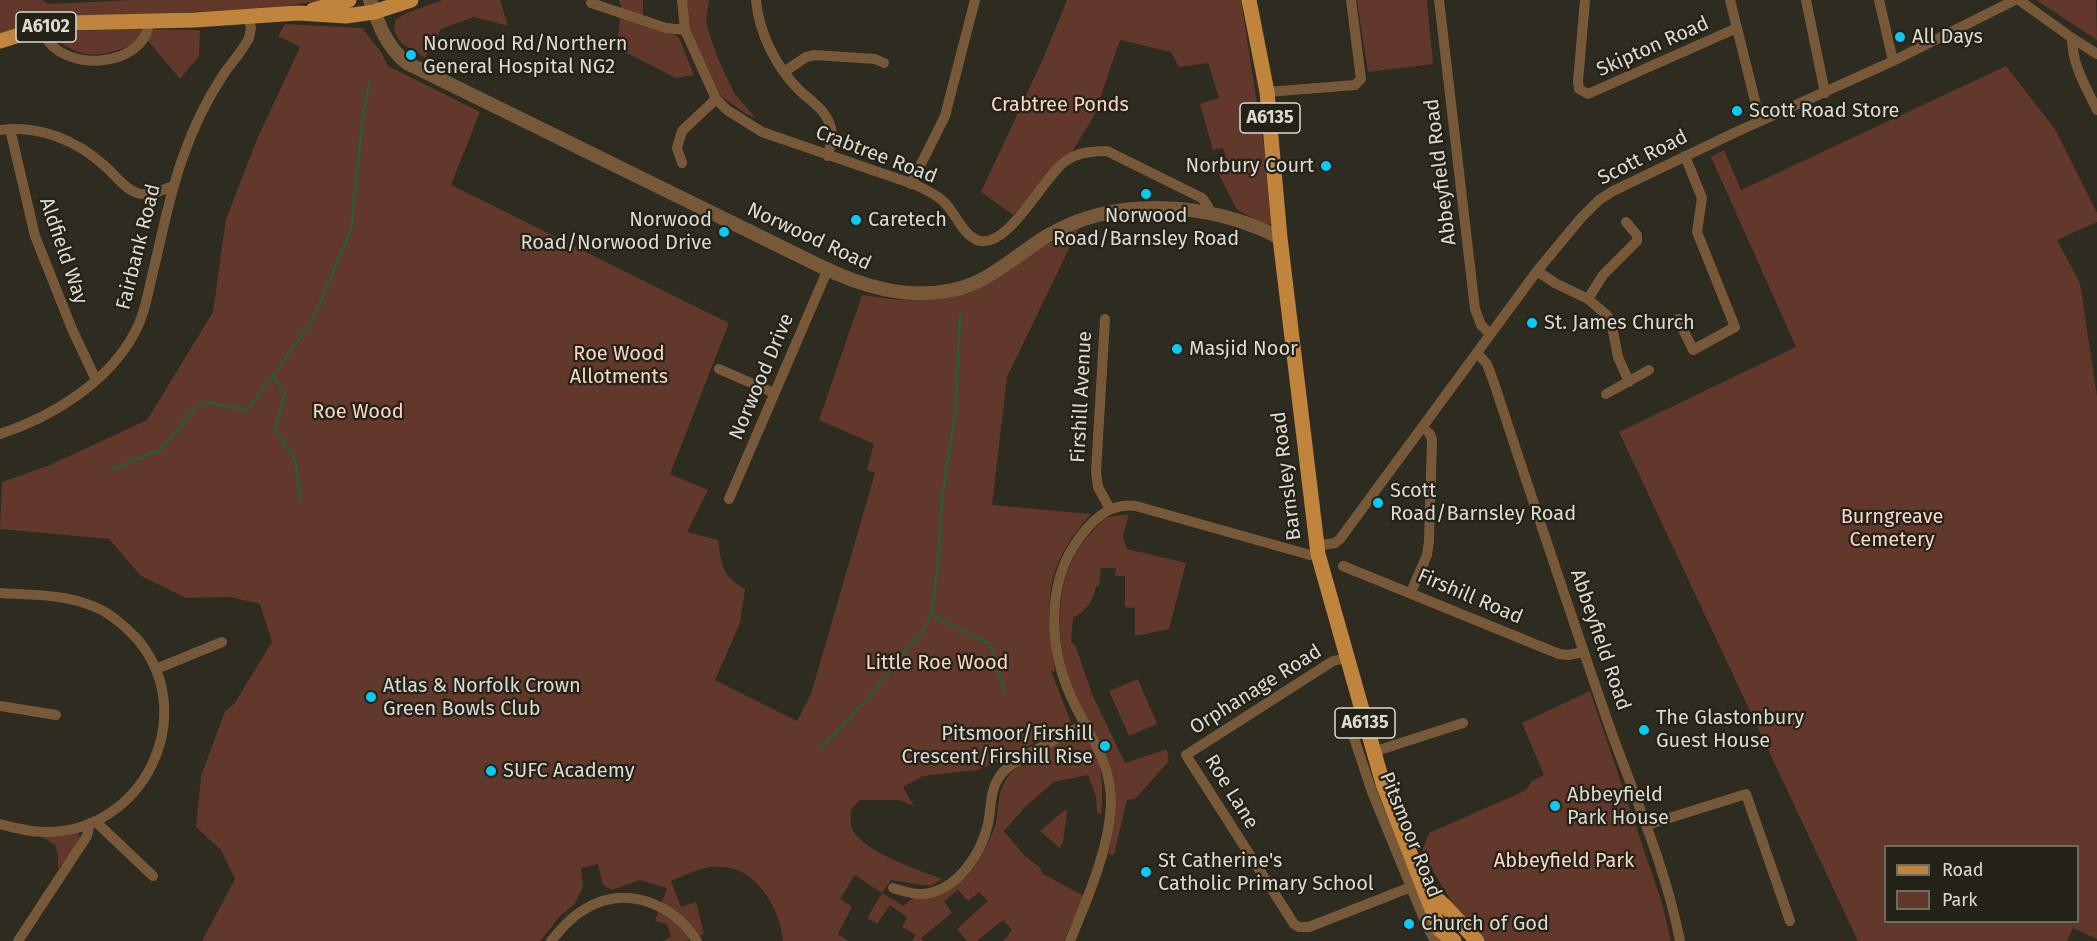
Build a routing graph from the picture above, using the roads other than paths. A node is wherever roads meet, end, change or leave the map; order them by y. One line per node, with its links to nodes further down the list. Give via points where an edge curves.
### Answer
1 (349, 0): 16 (main road)
2 (411, 0): 15 (main road, A6102)
3 (682, 0): 21 (street, Crabtree Road)
4 (756, 0): 27 (street, via 767,42)
5 (975, 0): 37 (street, via 945,116)
6 (1249, 0): 28 (main road, Barnsley Road / A6135)
7 (1351, 0): 28 (street, via 1359,82)
8 (1439, 0): 47 (street, Abbeyfield Road, via 1475,309 1481,325)
9 (1585, 0): 20 (street, Skipton Road, via 1578,82 1579,89 1588,94)
10 (1730, 0): 20 (street)
11 (1806, 0): 29 (street)
12 (1879, 0): 25 (street)
13 (2017, 0): 22 (street); 25 (street, Scott Road)
14 (591, 3): 21 (street, via 666,28)
15 (372, 6): 16 (main road, A6102, via 346,16); 42 (street, Norwood Road, via 384,36 407,63)
16 (298, 13): 17 (main road, A6102)
17 (249, 17): 18 (main road, A6102); 38 (street, Fairbank Road, via 249,38 206,103)
18 (148, 21): 19 (main road, A6102); 19 (street, via 144,39 134,47 121,56 92,61 53,48)
19 (42, 27): 23 (main road, A6102)
20 (1737, 28): 32 (street)
21 (685, 30): 30 (street, Crabtree Road)
22 (2072, 38): 24 (street); 31 (street, via 2076,68)
23 (0, 41)
24 (2097, 54)
25 (1893, 62): 29 (street, Scott Road)
26 (884, 63): 27 (street, via 815,55)
27 (784, 72): 34 (street, via 829,123 832,131)
28 (1267, 92): 41 (main road, Barnsley Road / A6135)
29 (1825, 93): 32 (street, Scott Road)
30 (716, 99): 34 (street, Crabtree Road, via 762,132); 36 (street, via 682,131 677,148)
31 (2097, 110)
32 (1760, 121): 35 (street, Scott Road)
33 (5, 130): 38 (street, via 48,133 80,147 139,194); 51 (street, Aldfield Way, via 35,236)
34 (828, 156): 37 (street, Crabtree Road)
35 (1685, 156): 43 (street, Scott Road, via 1599,200 1560,240); 46 (street, via 1702,198 1697,232 1735,327 1693,350)
36 (682, 163)
37 (911, 184): 39 (street, Crabtree Road, via 934,194 970,235 987,242 997,238 1026,210 1066,160 1093,151 1107,151 1202,198)
38 (173, 186): 51 (street, Fairbank Road, via 146,302 135,331 112,366)
39 (1208, 213): 41 (street, Norwood Road, via 1241,220); 42 (street, Norwood Road, via 1156,209 1100,214 1049,235 987,277 933,293 875,288)
40 (1626, 222): 44 (street, via 1637,235 1637,241)
41 (1281, 238): 59 (main road, Barnsley Road / A6135)
42 (828, 269): 53 (street, Norwood Drive)
43 (1537, 271): 44 (street); 47 (street, Scott Road)
44 (1588, 298): 52 (street, via 1612,326 1617,357)
45 (1105, 319): 58 (street, Firshill Avenue, via 1096,472 1098,487)
46 (1678, 320)
47 (1490, 334): 48 (street, Scott Road)
48 (1478, 354): 55 (street, Scott Road); 64 (street, Abbeyfield Road, via 1493,380)
49 (719, 369): 53 (street)
50 (1649, 370): 52 (street)
51 (96, 380): 56 (street, Fairbank Road, via 44,414)
52 (1629, 382): 54 (street)
53 (774, 393): 57 (street, Norwood Drive)
54 (1606, 394)
55 (1423, 428): 59 (street, Scott Road, via 1340,540); 61 (street, via 1432,440 1429,541)
56 (0, 434)
57 (729, 499)
58 (1110, 509): 59 (street, via 1136,506 1310,555); 70 (street, via 1075,543 1056,591 1057,648 1068,690)
59 (1317, 550): 65 (main road, Barnsley Road / A6135)
60 (1343, 566): 61 (street, Firshill Road)
61 (1411, 592): 64 (street, Firshill Road, via 1559,654)
62 (0, 593): 66 (street, via 49,596 96,607 130,631)
63 (222, 642): 66 (street)
64 (1584, 652): 76 (street, Abbeyfield Road)
65 (1346, 658): 72 (main road, Barnsley Road / A6135); 73 (street, Orphanage Road, via 1333,661)
66 (156, 669): 74 (street, via 164,712 159,748 152,765 129,798)
67 (0, 706): 68 (street)
68 (56, 716)
69 (1463, 723): 72 (street)
70 (1086, 724): 79 (street, via 1003,772 991,796 985,834 961,875 938,891 923,894); 85 (street, via 1107,772 1111,801 1101,855)
71 (1354, 738): 78 (street, Pitsmoor Road, via 1372,792)
72 (1373, 752): 78 (main road, Barnsley Road / A6135)
73 (1186, 755): 78 (street, Roe Lane, via 1299,927 1309,927)
74 (93, 822): 75 (street, via 47,832); 77 (street); 82 (street)
75 (0, 824)
76 (1647, 825): 80 (street, via 1746,794); 88 (street, Abbeyfield Road)
77 (153, 876)
78 (1418, 887): 81 (main road, Barnsley Road / A6135); 87 (main road, A6135, via 1445,906)
79 (893, 888)
80 (1790, 921)
81 (1440, 935): 86 (main road, A6135)
82 (18, 941)
83 (551, 941): 84 (street, via 574,916 613,898 636,898 661,906 682,922)
84 (697, 941)
85 (1070, 941)
86 (1454, 941)
87 (1477, 941)
88 (1680, 941)

